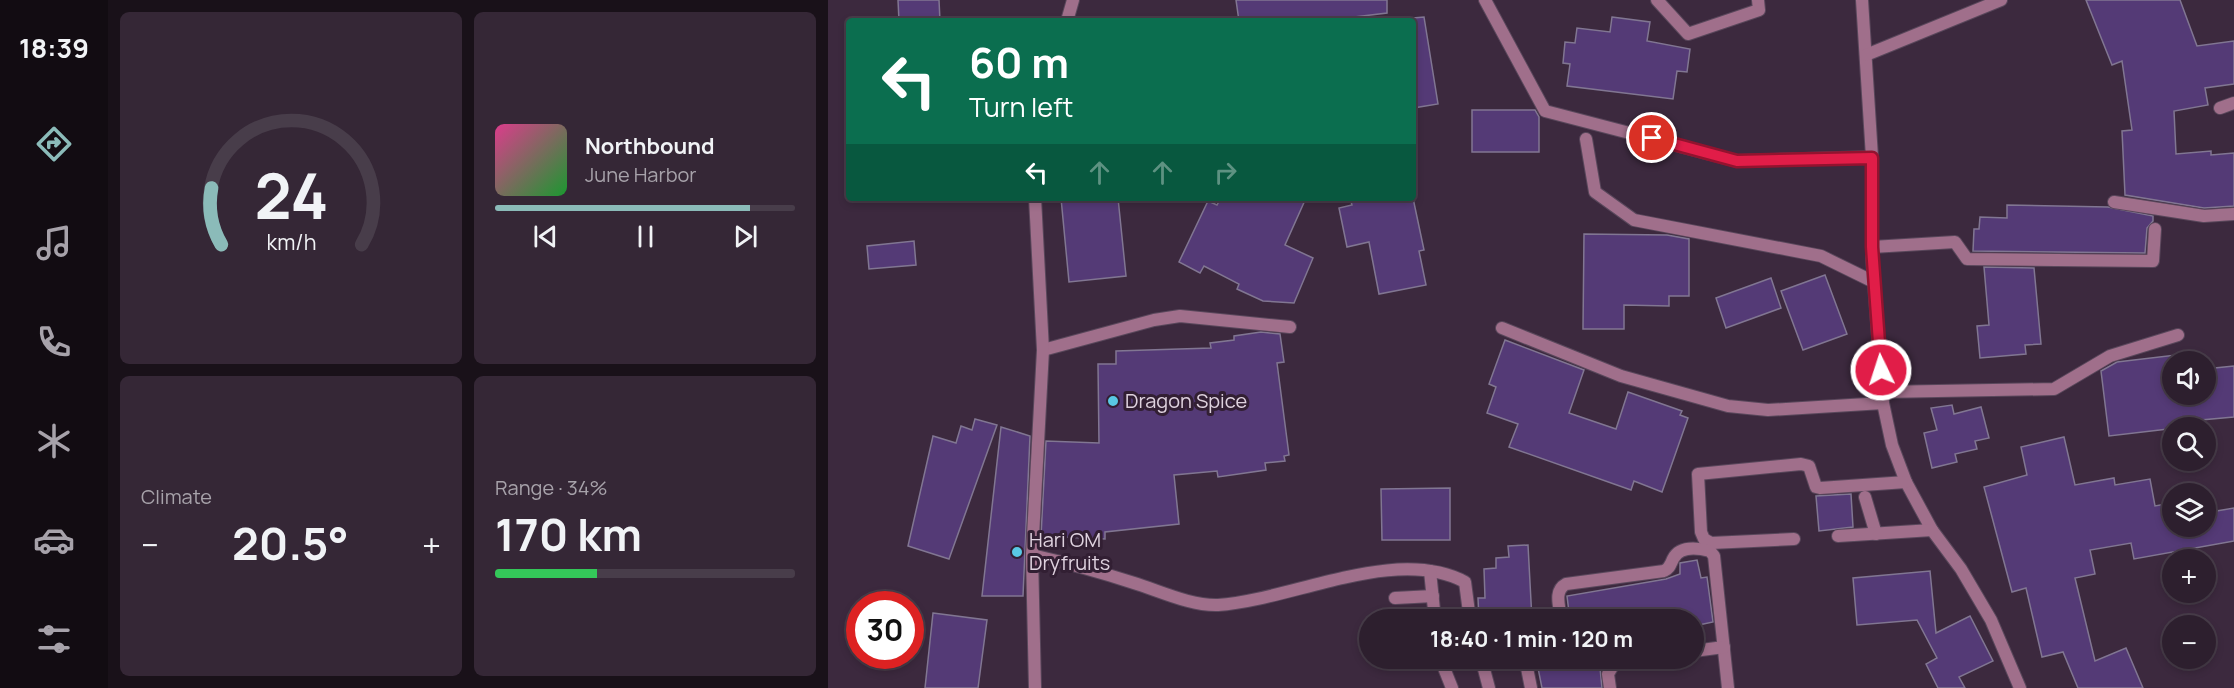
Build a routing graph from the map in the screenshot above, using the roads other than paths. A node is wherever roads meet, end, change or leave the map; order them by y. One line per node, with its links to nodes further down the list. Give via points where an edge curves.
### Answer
1 (1073, 0): 7 (street)
2 (1485, 0): 12 (street, via 1545,111 1737,161)
3 (1657, 0): 4 (street, via 1688,34 1759,10)
4 (1758, 0)
5 (1863, 0): 8 (street)
6 (2001, 0): 8 (street)
7 (1068, 18)
8 (1866, 56): 12 (street)
9 (2234, 103): 10 (street)
10 (2220, 108)
11 (1586, 139): 18 (street, via 1595,192 1634,220 1821,256)
12 (1872, 158): 17 (street)
13 (1035, 201): 22 (street)
14 (2114, 202): 15 (street, via 2204,216)
15 (2234, 214)
16 (2155, 229): 17 (street, via 2153,261 1967,259 1956,242)
17 (1872, 247): 18 (street)
18 (1874, 282): 23 (street)
19 (1290, 327): 22 (street, via 1180,316)
20 (1502, 328): 23 (street, via 1621,376 1728,406 1768,410)
21 (2178, 335): 23 (street, via 2110,356 2054,389)
22 (1043, 350): 30 (street)
23 (1882, 398): 24 (street, via 1892,445)
24 (1906, 482): 26 (street); 29 (street, via 1820,488 1816,487 1809,466 1801,464 1698,474 1704,539 1711,543)
25 (1865, 496): 27 (street)
26 (1932, 530): 27 (street); 49 (street, via 1991,620)
27 (1876, 534): 28 (street)
28 (1838, 536)
29 (1794, 539)
30 (1032, 555): 31 (street, via 1217,605 1373,572); 43 (street)
31 (1430, 571): 32 (street); 35 (street, via 1448,573 1465,582)
32 (1432, 596): 33 (street); 34 (street)
33 (1395, 598)
34 (1434, 609)
35 (1469, 609)
36 (1560, 609): 37 (street, via 1560,587 1664,571 1681,550 1710,550 1714,556)
37 (1724, 647): 38 (street); 48 (street)
38 (1704, 650)
39 (1444, 669): 44 (street)
40 (1484, 669): 45 (street)
41 (1528, 669): 46 (street)
42 (1611, 669): 47 (street)
43 (1035, 688)
44 (1452, 688)
45 (1489, 688)
46 (1531, 688)
47 (1610, 688)
48 (1728, 688)
49 (2020, 688)

